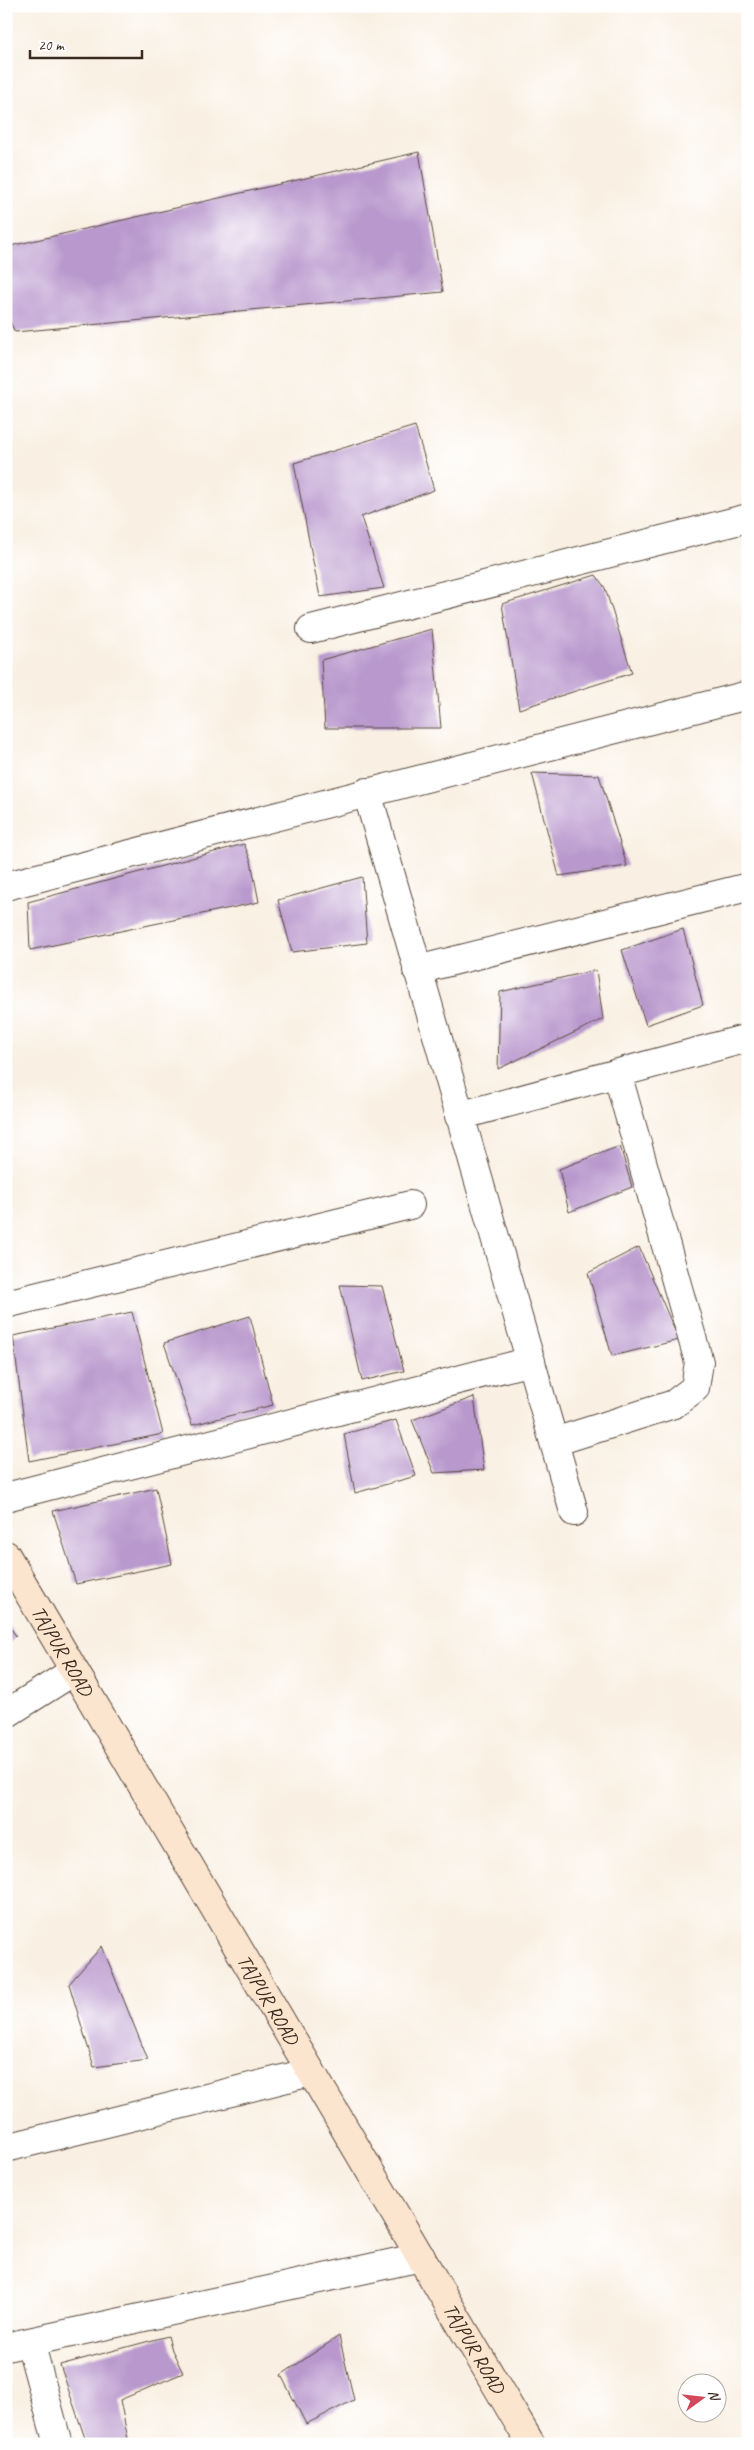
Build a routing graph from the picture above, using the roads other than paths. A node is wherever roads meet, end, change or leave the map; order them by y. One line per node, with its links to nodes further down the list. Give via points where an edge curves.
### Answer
1 (748, 518): 2 (street)
2 (311, 629)
3 (748, 695): 4 (street)
4 (367, 792): 5 (street); 7 (street)
5 (6, 886)
6 (748, 887): 7 (street)
7 (417, 970): 10 (street)
8 (748, 1038): 9 (street)
9 (617, 1073): 10 (street); 14 (street, via 699,1362 695,1388 674,1404)
10 (459, 1116): 13 (street)
11 (410, 1205): 12 (street)
12 (6, 1304)
13 (530, 1361): 14 (street); 15 (street)
14 (554, 1442): 16 (street)
15 (6, 1497)
16 (574, 1512)
17 (6, 1555): 18 (main road, TAJPUR ROAD)
18 (74, 1671): 19 (street); 20 (main road, TAJPUR ROAD)
19 (6, 1714)
20 (311, 2072): 21 (street); 22 (main road, TAJPUR ROAD)
21 (6, 2148)
22 (421, 2257): 23 (street); 25 (main road, TAJPUR ROAD)
23 (18, 2345): 24 (street)
24 (58, 2444)
25 (531, 2444)

